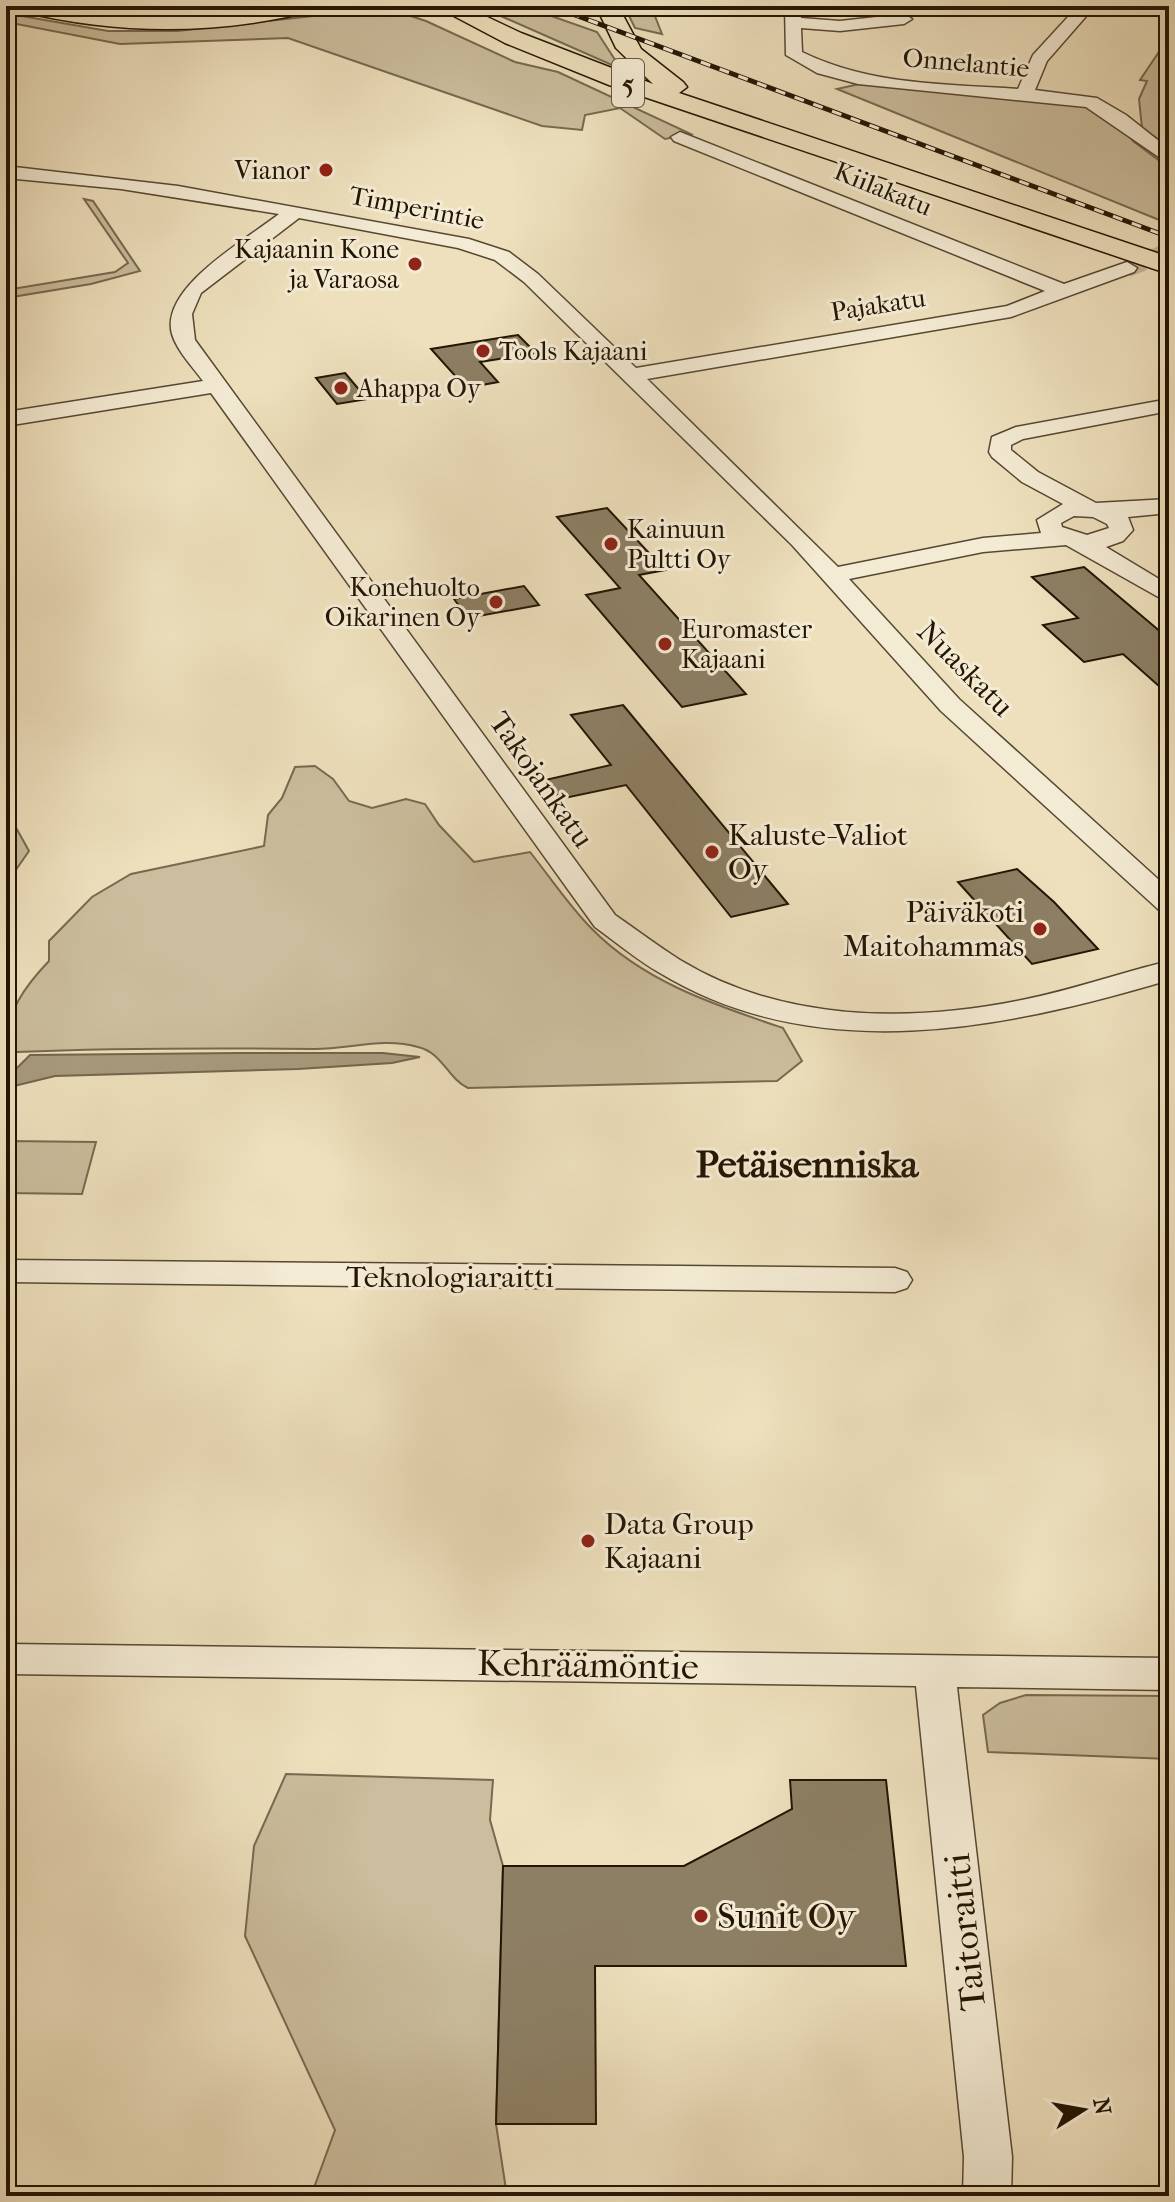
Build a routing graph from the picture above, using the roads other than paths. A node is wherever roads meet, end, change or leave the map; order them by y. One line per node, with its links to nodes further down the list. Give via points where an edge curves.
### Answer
1 (28, 6): 2 (highway, via 77,19 138,26)
2 (306, 6)
3 (431, 6): 8 (highway)
4 (446, 6): 8 (highway, 5)
5 (607, 6): 11 (highway, via 615,31 633,57 666,83)
6 (1087, 6): 10 (street, via 1039,59)
7 (793, 14): 9 (street, via 840,26); 10 (street, Onnelantie, via 794,55 840,74)
8 (468, 18): 11 (highway, 5, via 617,80)
9 (904, 19)
10 (1025, 93): 13 (street, Onnelantie, via 1102,107)
11 (745, 122): 16 (highway, 5)
12 (680, 137): 18 (street, Kiilakatu)
13 (1169, 158)
14 (6, 172): 15 (street, Timperintie, via 114,181)
15 (293, 213): 19 (street, Timperintie, via 462,243 502,256); 20 (street, Takojankatu, via 213,273 183,303 180,329)
16 (1169, 266)
17 (1127, 268): 18 (street, Pajakatu)
18 (1065, 292): 19 (street, Pajakatu, via 1011,311)
19 (632, 375): 29 (street, Timperintie)
20 (218, 385): 22 (street); 32 (street, Takojankatu, via 577,885 605,921 645,954 742,999 800,1014 901,1026 1026,1010)
21 (1165, 405): 23 (street, via 1016,434 1000,442 1000,452)
22 (6, 419)
23 (1030, 477): 25 (street); 27 (street)
24 (1169, 506): 25 (street)
25 (1097, 511): 27 (street, via 1070,509); 28 (street, via 1118,520)
26 (1169, 514): 28 (street)
27 (1062, 528): 28 (street, via 1100,541); 29 (street); 30 (street)
28 (1118, 533): 30 (street)
29 (834, 575): 31 (street, Nuaskatu, via 950,705)
30 (1166, 594)
31 (1169, 904)
32 (1169, 970)
33 (6, 1271): 34 (street, Teknologiaraitti)
34 (895, 1280)
35 (6, 1659): 36 (street, Kehräämöntie)
36 (934, 1669): 37 (street, Kehräämöntie); 38 (street, Taitoraitti, via 988,2157)
37 (1169, 1674)
38 (987, 2196)

